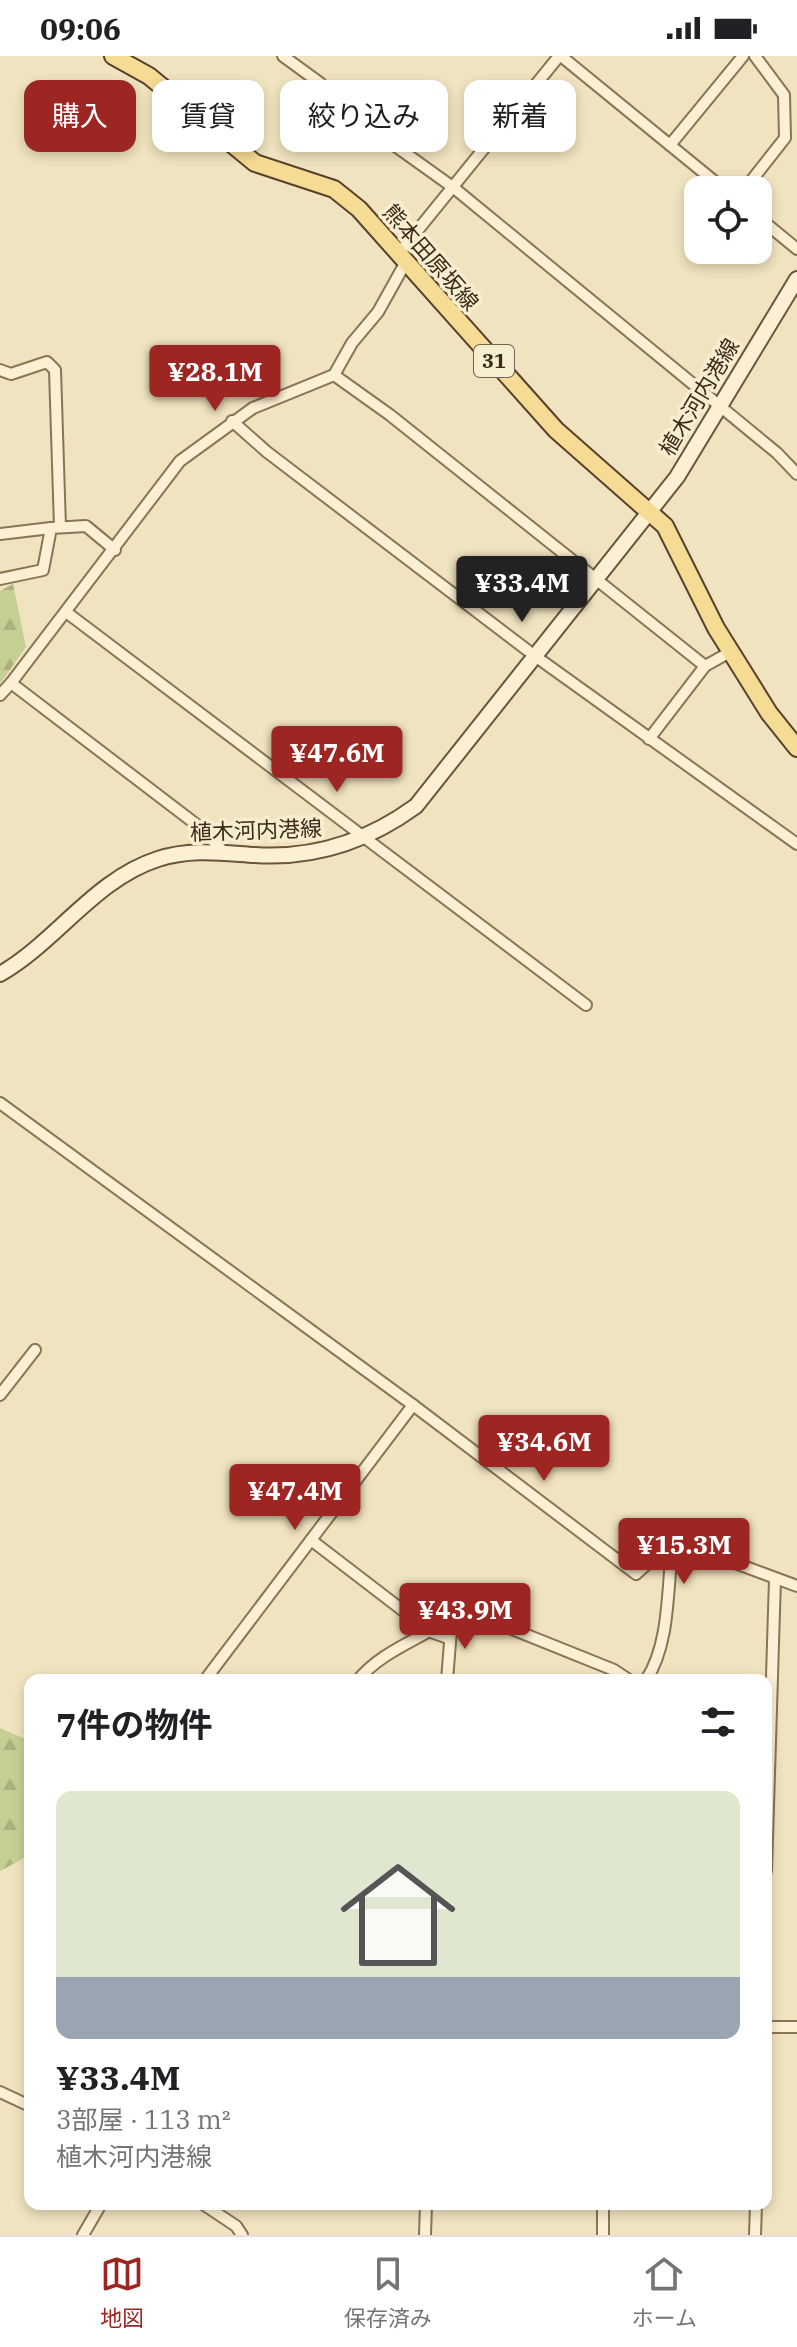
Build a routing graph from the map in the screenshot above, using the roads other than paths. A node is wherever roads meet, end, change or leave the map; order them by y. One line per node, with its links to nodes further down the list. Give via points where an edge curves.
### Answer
1 (113, 56): 12 (main road, 熊本田原坂線 / 31, via 149,76 255,163 334,189)
2 (283, 56): 9 (street, via 359,120)
3 (560, 56): 6 (street); 9 (street)
4 (743, 56): 6 (street)
5 (755, 56): 8 (street, via 784,95 785,138)
6 (670, 145): 7 (street)
7 (708, 176)
8 (755, 176)
9 (454, 188): 12 (street); 16 (street)
10 (772, 228): 11 (street)
11 (797, 249)
12 (403, 256): 15 (street, via 378,312); 19 (main road, 熊本田原坂線 / 31, via 556,430)
13 (797, 279): 16 (main road, 植木河内港線)
14 (0, 370): 20 (street, via 11,374 47,362 55,370)
15 (334, 375): 17 (street); 23 (street)
16 (718, 406): 18 (street); 19 (main road, 植木河内港線)
17 (232, 421): 22 (street, via 180,461); 27 (street)
18 (797, 474)
19 (650, 514): 23 (main road, 植木河内港線); 26 (main road, 熊本田原坂線 / 31, via 674,539)
20 (56, 527): 21 (street); 22 (street, via 86,526); 24 (street, via 43,570)
21 (0, 534)
22 (115, 550): 25 (street)
23 (594, 577): 27 (main road, 植木河内港線); 28 (street)
24 (0, 579)
25 (66, 612): 29 (street); 33 (street)
26 (732, 651): 28 (street); 32 (main road, 熊本田原坂線 / 31)
27 (535, 656): 31 (street); 33 (main road, 植木河内港線, via 416,806)
28 (705, 666): 31 (street)
29 (11, 683): 30 (street); 35 (street, via 197,825)
30 (0, 695)
31 (649, 739): 34 (street)
32 (797, 748)
33 (366, 837): 35 (main road, 植木河内港線, via 337,849 257,856); 37 (street)
34 (797, 844)
35 (223, 851): 36 (main road, 植木河内港線, via 158,859 124,876)
36 (0, 974)
37 (586, 1005)
38 (0, 1103): 41 (street)
39 (35, 1350): 40 (street)
40 (0, 1395)
41 (413, 1405): 42 (street); 43 (street, via 636,1574)
42 (311, 1540): 47 (street); 49 (street)
43 (673, 1540): 44 (street); 53 (street, via 661,1636)
44 (775, 1579): 45 (street); 54 (street)
45 (797, 1586)
46 (452, 1618): 47 (street); 48 (street); 52 (street, via 462,1609)
47 (431, 1632): 48 (street); 50 (street, via 373,1661)
48 (448, 1638): 51 (street)
49 (210, 1674)
50 (363, 1674)
51 (447, 1674)
52 (612, 1674)
53 (650, 1674)
54 (772, 1676)
55 (772, 2027): 56 (street)
56 (797, 2027)
57 (0, 2092): 58 (street)
58 (24, 2103)
59 (98, 2210): 64 (street)
60 (212, 2210): 65 (street)
61 (426, 2210): 66 (street)
62 (603, 2210): 67 (street)
63 (756, 2210): 68 (street)
64 (83, 2235)
65 (242, 2235)
66 (425, 2235)
67 (603, 2235)
68 (755, 2235)

